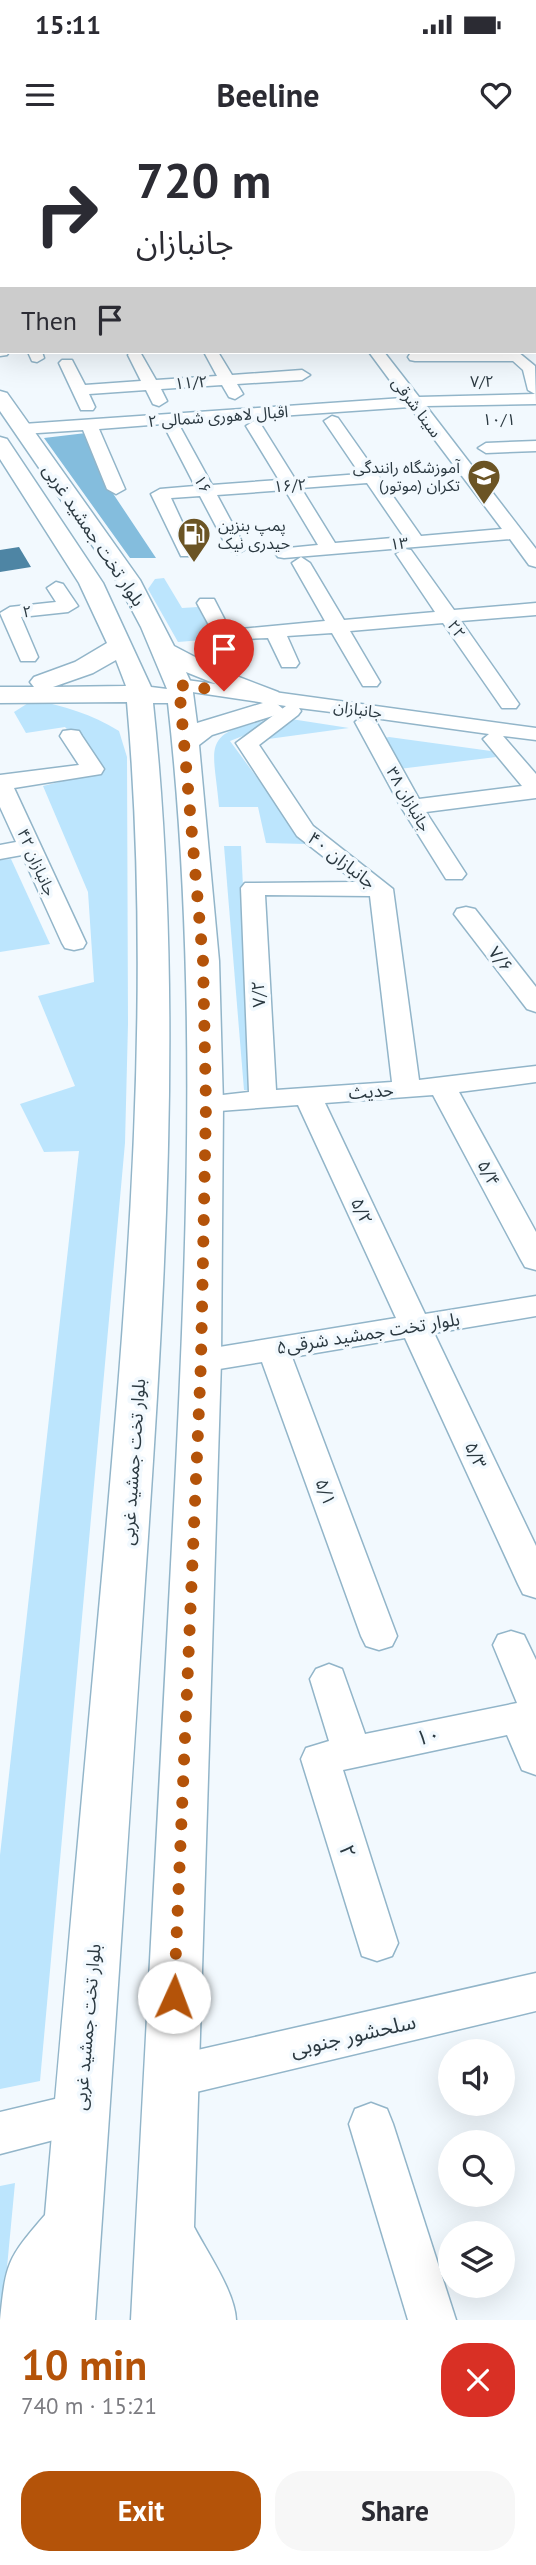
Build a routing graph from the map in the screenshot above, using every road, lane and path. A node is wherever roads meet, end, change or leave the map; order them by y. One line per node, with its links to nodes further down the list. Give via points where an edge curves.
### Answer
1 (212, 354): 9 (street)
2 (377, 354): 14 (street, سینا شرقی)
3 (469, 354): 5 (street); 8 (street, via 517,356)
4 (135, 355): 10 (street)
5 (415, 357)
6 (67, 363): 11 (street)
7 (302, 374): 9 (street, ۱۱/۲)
8 (531, 378)
9 (227, 380): 10 (street, ۱۱/۲); 17 (street)
10 (151, 385): 11 (street, ۱۱/۲); 15 (street)
11 (79, 390): 16 (street)
12 (0, 397): 19 (main road, بلوار تخت جمشید غربی)
13 (536, 399): 14 (street, اقبال لاهوری شمالی ۲)
14 (413, 402): 17 (street, اقبال لاهوری شمالی ۲); 29 (street, سینا شرقی)
15 (167, 416): 16 (street, اقبال لاهوری شمالی ۲); 17 (street, اقبال لاهوری شمالی ۲); 28 (street, ۱۶)
16 (89, 419): 19 (street, اقبال لاهوری شمالی ۲); 27 (street)
17 (250, 420): 25 (street)
18 (332, 421): 23 (street, ۲۲)
19 (23, 429): 24 (main road, بلوار تخت جمشید غربی)
20 (0, 443): 26 (main road, بلوار تخت جمشید غربی)
21 (536, 446): 22 (street)
22 (486, 448)
23 (372, 478): 25 (street, ۱۶/۲); 30 (street, ۲۲)
24 (62, 485): 26 (main road); 44 (main road, بلوار تخت جمشید غربی, via 128,580)
25 (290, 485): 28 (street, ۱۶/۲); 32 (street)
26 (31, 489): 35 (main road, بلوار تخت جمشید غربی)
27 (116, 489)
28 (207, 491): 31 (street, ۱۶); 33 (street, ۱۶/۲, via 160,495)
29 (514, 533): 30 (street, ۱۳); 34 (street, سینا شرقی)
30 (411, 547): 32 (street, ۱۳); 40 (street, ۲۲)
31 (237, 549)
32 (330, 549): 41 (street, ۱۳, via 293,558)
33 (187, 552)
34 (535, 557)
35 (91, 583): 36 (street); 43 (main road, بلوار تخت جمشید غربی)
36 (56, 588): 37 (street); 45 (street, ۲, via 68,606 10,613)
37 (0, 596)
38 (207, 603): 42 (street, via 224,636)
39 (536, 609): 40 (street)
40 (448, 617): 41 (street); 52 (street, ۲۲)
41 (338, 626): 42 (street); 47 (street)
42 (275, 632): 46 (street)
43 (120, 645): 49 (main road, via 103,659); 50 (main road, بلوار تخت جمشید غربی)
44 (163, 650): 50 (main road, بلوار تخت جمشید غربی); 53 (main road)
45 (28, 657)
46 (289, 663)
47 (369, 682)
48 (0, 683): 49 (main road, جانبازان)
49 (41, 688): 50 (main road, جانبازان); 51 (main road, جانبازان); 59 (main road, via 118,721)
50 (160, 690): 53 (street, جانبازان); 59 (main road, بلوار تخت جمشید غربی); 60 (main road, بلوار تخت جمشید غربی)
51 (0, 695)
52 (509, 704)
53 (277, 705): 54 (street, جانبازان); 55 (street, جانبازان); 60 (main road, via 203,729); 70 (street, ۴۰ جانبازان, via 247,743 305,831)
54 (366, 722): 55 (street, جانبازان); 64 (street, ۳۸ جانبازان)
55 (450, 727): 56 (street, جانبازان); 58 (street, جانبازان)
56 (536, 734)
57 (71, 736): 62 (street, via 93,769)
58 (494, 739): 61 (street, جانبازان); 63 (street)
59 (144, 743): 69 (main road, بلوار تخت جمشید غربی)
60 (186, 743): 68 (main road, بلوار تخت جمشید غربی)
61 (536, 746)
62 (0, 782): 65 (street, ۴۲ جانبازان)
63 (536, 789): 64 (street)
64 (412, 807): 67 (street, ۳۸ جانبازان)
65 (30, 847): 66 (street); 72 (street, ۴۲ جانبازان)
66 (0, 852)
67 (454, 874)
68 (197, 883): 69 (main road); 79 (main road, بلوار تخت جمشید غربی)
69 (148, 885): 95 (main road, بلوار تخت جمشید غربی, via 153,1114 140,1370)
70 (381, 888): 76 (street, ۴۰ جانبازان); 78 (street, ۷/۲, via 253,888)
71 (466, 914): 73 (street, ۷/۶)
72 (74, 943)
73 (535, 1000)
74 (536, 1074): 75 (street, حدیث)
75 (442, 1086): 76 (street, حدیث); 80 (street, ۵/۴)
76 (407, 1089): 77 (street, حدیث)
77 (308, 1096): 78 (street, حدیث); 82 (street, ۵/۲)
78 (263, 1099): 79 (street, حدیث)
79 (206, 1104): 84 (main road, بلوار تخت جمشید غربی)
80 (536, 1260)
81 (536, 1306): 82 (street, بلوار تخت جمشید شرقی۵)
82 (415, 1326): 83 (street, بلوار تخت جمشید شرقی۵); 85 (street, ۵/۳)
83 (273, 1349): 84 (street, بلوار تخت جمشید شرقی۵); 86 (street, ۵/۱)
84 (201, 1361): 94 (main road, بلوار تخت جمشید غربی)
85 (536, 1584)
86 (379, 1636)
87 (511, 1645): 89 (street)
88 (329, 1679): 90 (street, ۲)
89 (530, 1711): 90 (street, ۱۰); 91 (street)
90 (335, 1756): 92 (street, ۲)
91 (536, 1759)
92 (377, 1943)
93 (536, 1992): 94 (street, سلحشور جنوبی)
94 (171, 2077): 99 (main road, بلوار تخت جمشید غربی)
95 (80, 2114): 97 (street); 98 (main road, بلوار تخت جمشید غربی)
96 (371, 2124): 104 (street)
97 (0, 2133)
98 (71, 2228): 100 (main road, via 34,2272); 101 (main road, بلوار تخت جمشید غربی)
99 (165, 2232): 102 (main road, بلوار تخت جمشید غربی); 103 (main road, via 206,2311)
100 (30, 2320)
101 (65, 2320)
102 (161, 2320)
103 (206, 2320)
104 (432, 2320)

